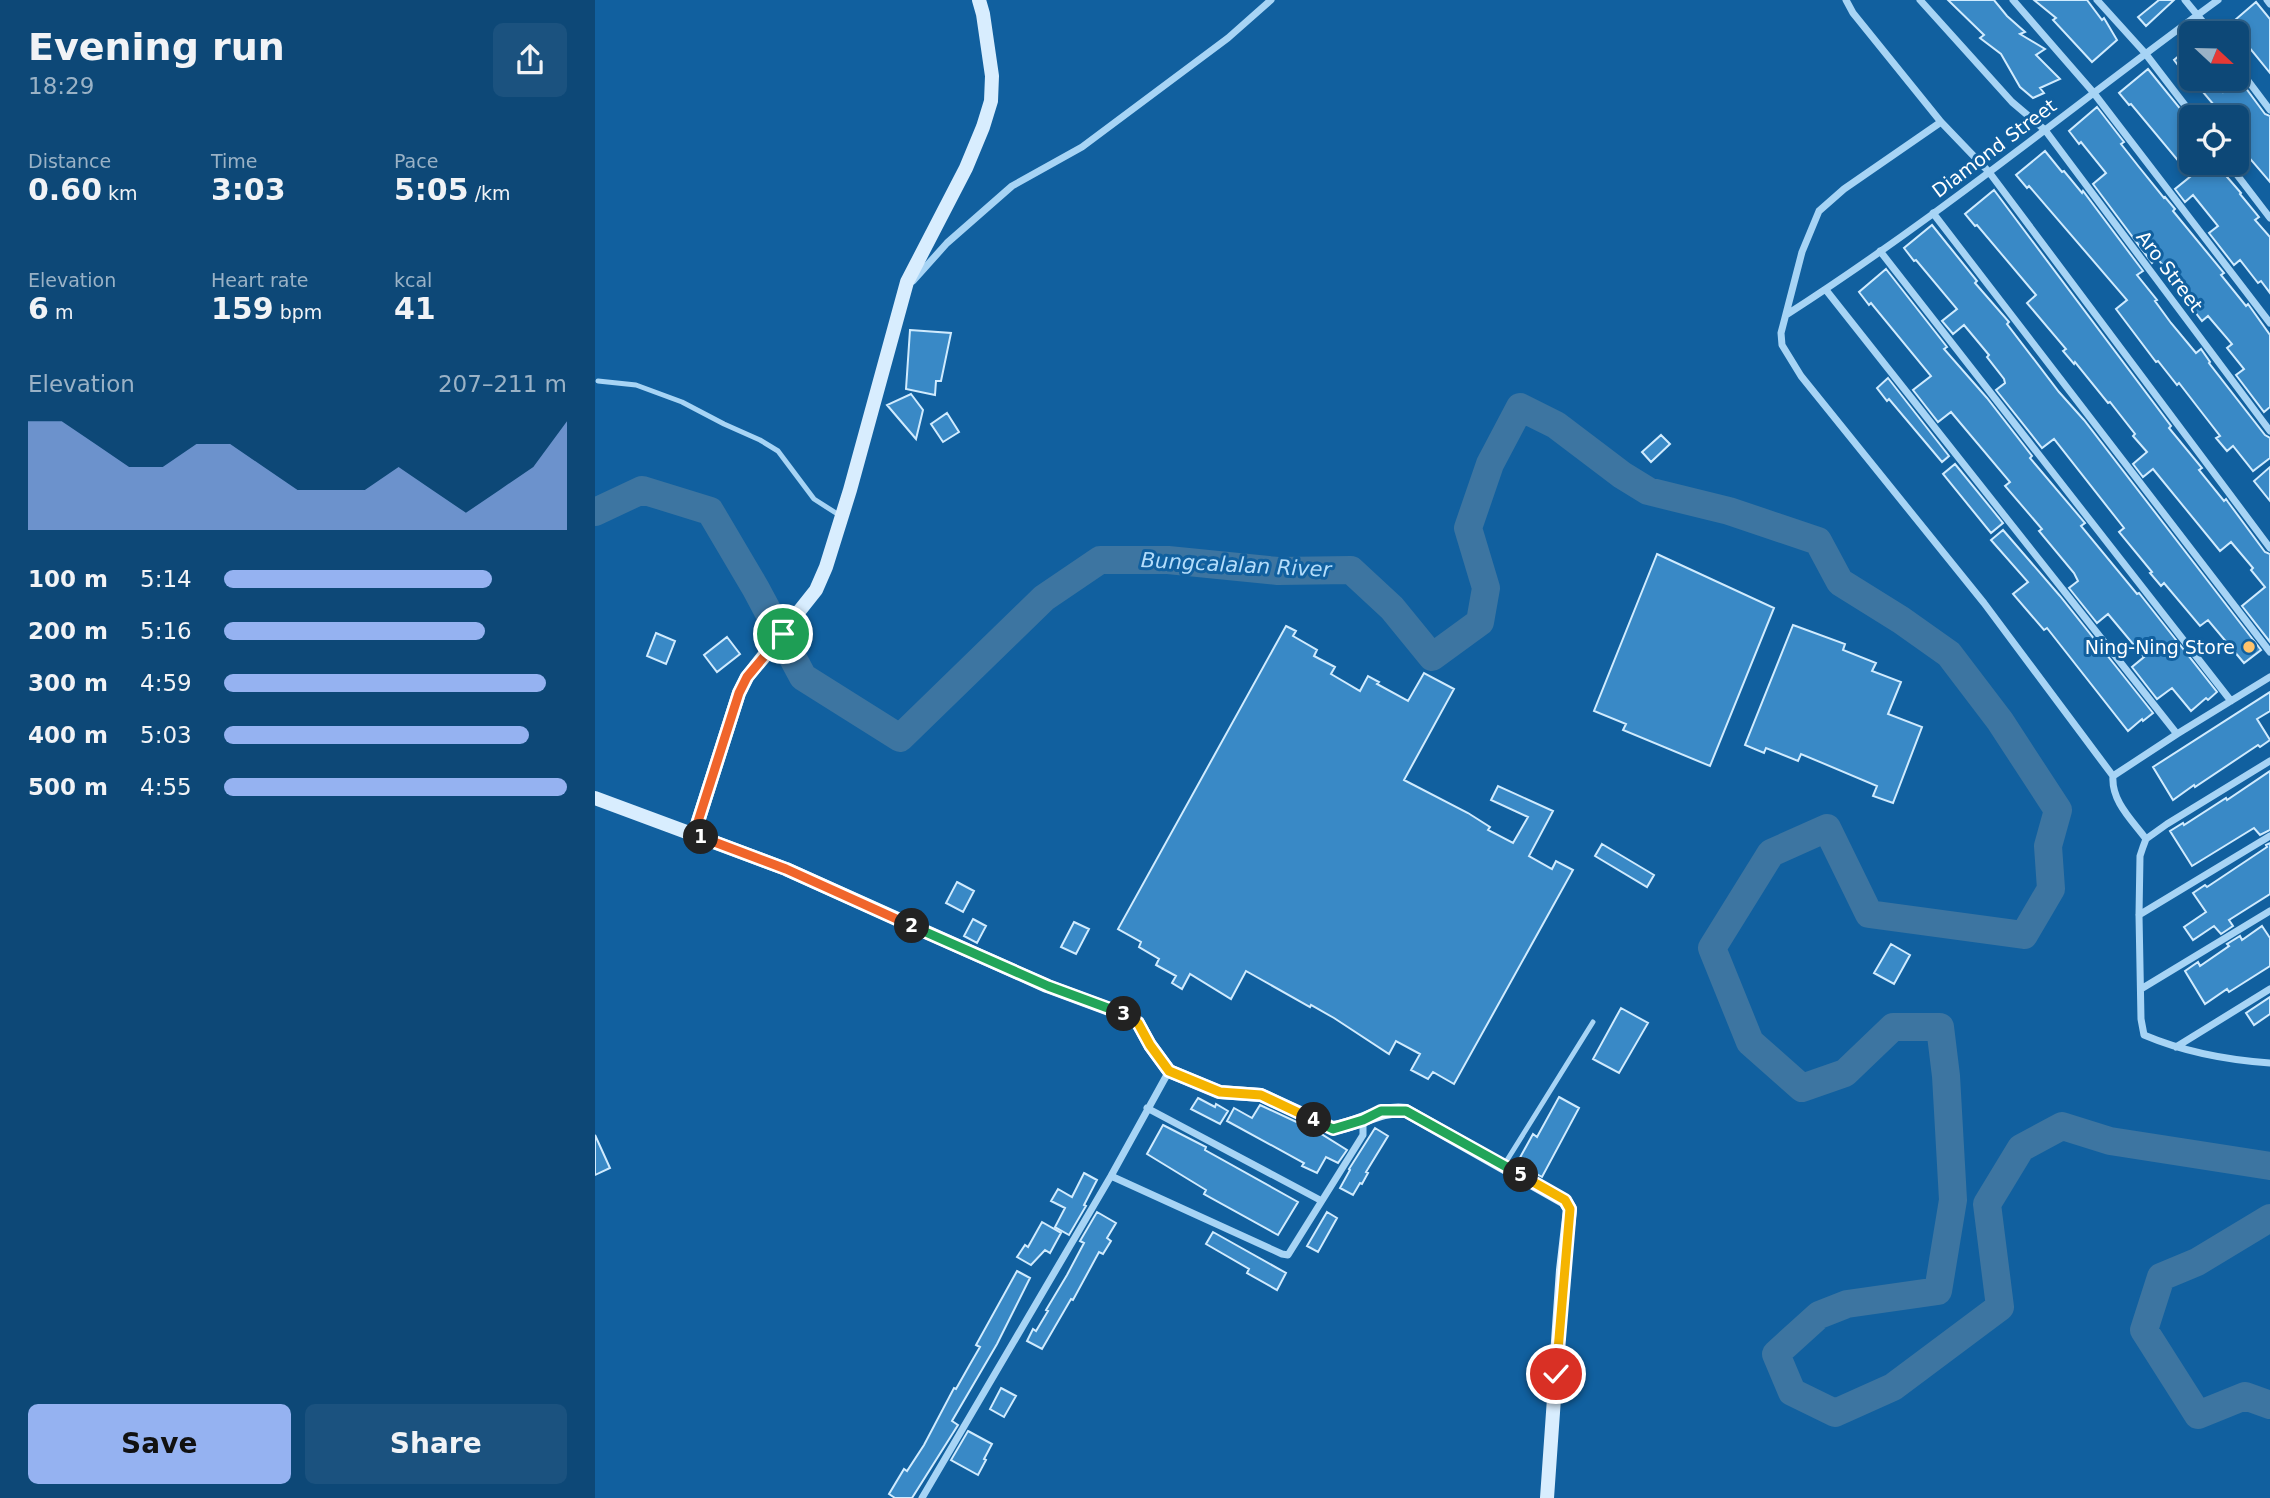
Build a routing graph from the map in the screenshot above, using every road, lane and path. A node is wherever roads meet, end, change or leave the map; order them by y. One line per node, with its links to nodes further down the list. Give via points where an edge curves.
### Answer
1 (979, 0): 24 (street, via 989,50 991,102 966,168)
2 (1272, 0): 24 (street, via 1082,147 1012,186 947,243)
3 (1846, 0): 16 (street)
4 (1920, 0): 17 (street, Aro Street, via 2012,102)
5 (2013, 0): 13 (street)
6 (2097, 0): 11 (street)
7 (2185, 0): 9 (street)
8 (2218, 0): 9 (street, Diamond Street)
9 (2198, 15): 10 (street); 11 (street, Diamond Street)
10 (2203, 21)
11 (2145, 53): 13 (street, Diamond Street); 14 (street)
12 (2249, 82): 15 (street)
13 (2093, 92): 17 (street, Diamond Street); 26 (street)
14 (2185, 105)
15 (2270, 110)
16 (1941, 122): 18 (street); 25 (street, via 1819,211 1809,230)
17 (2045, 130): 18 (street, Diamond Street); 28 (street, Aro Street)
18 (1989, 172): 20 (street, Diamond Street); 30 (street)
19 (2237, 175): 21 (street)
20 (1933, 213): 22 (street, Diamond Street); 31 (street)
21 (2270, 218)
22 (1880, 251): 23 (street, Diamond Street); 33 (street)
23 (1826, 289): 25 (street, Diamond Street); 34 (street)
24 (904, 292): 29 (street)
25 (1785, 316): 36 (street, via 1781,345 1794,367 1984,603)
26 (2270, 323)
27 (599, 382): 29 (lane, via 636,386 670,398 760,440 778,452 814,499)
28 (2270, 431)
29 (842, 517): 38 (street, via 816,590 747,677)
30 (2270, 548)
31 (2270, 652)
32 (2270, 677): 33 (street)
33 (2231, 701): 34 (street)
34 (2177, 734): 36 (street)
35 (2270, 761): 40 (street)
36 (2113, 776): 40 (street, via 2116,799)
37 (595, 798): 38 (street)
38 (694, 834): 48 (street, via 1128,1016 1138,1023)
39 (2270, 836): 42 (street)
40 (2147, 839): 42 (street, via 2140,856)
41 (2270, 911): 43 (street)
42 (2139, 915): 43 (street)
43 (2141, 989): 46 (street, via 2144,1035)
44 (2270, 989): 46 (street)
45 (1593, 1022): 51 (lane)
46 (2176, 1047): 47 (street)
47 (2270, 1063)
48 (1169, 1071): 49 (street); 50 (street, via 1220,1092 1261,1095 1333,1129)
49 (1147, 1108): 52 (street); 53 (street)
50 (1363, 1120): 51 (street, via 1381,1111 1416,1114); 53 (street, via 1363,1135)
51 (1504, 1165): 55 (street, via 1565,1200 1570,1209)
52 (1111, 1176): 53 (street, via 1288,1255); 54 (street)
53 (1320, 1200)
54 (922, 1498)
55 (1547, 1498)

